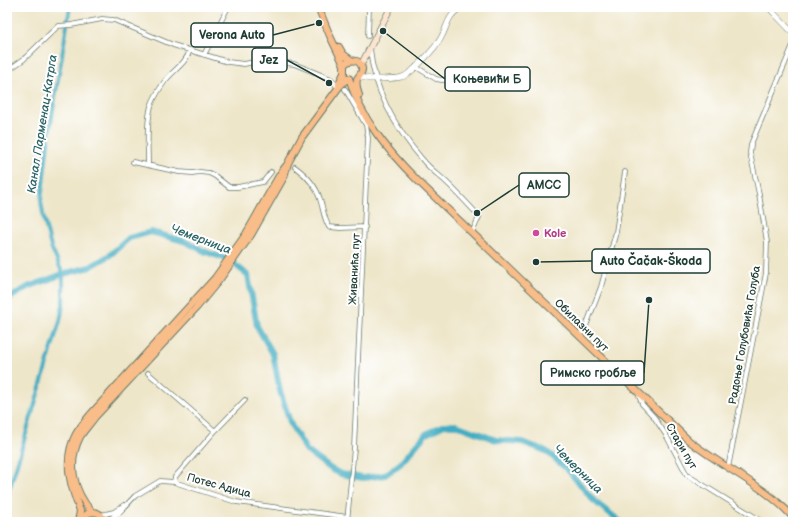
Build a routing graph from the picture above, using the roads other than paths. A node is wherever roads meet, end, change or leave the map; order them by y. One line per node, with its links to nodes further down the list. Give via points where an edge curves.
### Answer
1 (228, 7): 13 (street)
2 (318, 7): 7 (main road)
3 (369, 7): 9 (street)
4 (390, 7): 11 (main road)
5 (461, 7): 16 (street, via 449,17 440,40)
6 (768, 7): 8 (street)
7 (325, 22): 14 (main road, via 342,53); 15 (main road)
8 (793, 33)
9 (368, 36)
10 (793, 45): 38 (street, Радоње Голубовића Голуба, via 750,153 767,242 766,273)
11 (369, 46): 14 (main road); 18 (main road); 21 (street)
12 (190, 50): 13 (street); 17 (street, via 114,20 102,19 54,27 24,59); 26 (street, via 183,63 165,82 152,104)
13 (204, 55): 22 (street, Живанића пут, via 235,64 271,60 294,64 329,78)
14 (353, 61): 15 (main road); 18 (main road)
15 (344, 65): 19 (main road)
16 (416, 67): 20 (street, via 442,80); 21 (street, via 400,78)
17 (7, 71)
18 (360, 73): 19 (main road, via 352,79); 21 (street, via 365,78); 24 (main road, via 358,91)
19 (347, 76): 22 (main road, via 339,83); 23 (main road)
20 (471, 78)
21 (375, 79): 31 (street, via 394,120 422,160 478,214)
22 (341, 88): 23 (main road); 24 (street, Живанића пут); 32 (main road, via 302,137 288,163 284,177)
23 (354, 91): 24 (main road)
24 (370, 127): 30 (street, Живанића пут); 31 (main road, Обилазни пут, via 400,164)
25 (133, 162): 26 (street)
26 (148, 165): 28 (street, via 179,172 209,173 230,187 263,182)
27 (295, 167): 30 (street, via 310,180 320,197 329,227)
28 (271, 172)
29 (625, 172): 33 (street, via 616,232 601,287 586,326)
30 (365, 227): 44 (street, Живанића пут, via 354,455)
31 (472, 233): 33 (main road, Обилазни пут)
32 (218, 279): 41 (main road, via 197,308 81,436 74,454 74,479 83,503); 45 (main road, via 91,414 76,434 70,450 69,467 72,493 80,511)
33 (579, 336): 35 (main road, Обилазни пут)
34 (148, 373): 37 (street)
35 (638, 393): 38 (main road, Обилазни пут, via 687,439); 47 (street, Стари пут, via 642,404 666,435 687,475)
36 (245, 400): 37 (street, Потес Адица)
37 (215, 431): 39 (street, Потес Адица, via 175,477)
38 (728, 468): 43 (main road, Обилазни пут, via 768,494)
39 (174, 482): 40 (street, via 160,481); 44 (street, Потес Адица, via 236,502)
40 (127, 503): 42 (street, via 114,512); 46 (street, via 119,513)
41 (92, 512): 42 (main road); 45 (main road)
42 (101, 515): 46 (main road)
43 (793, 518)
44 (348, 520)
45 (81, 521)
46 (105, 522)
47 (763, 522)

